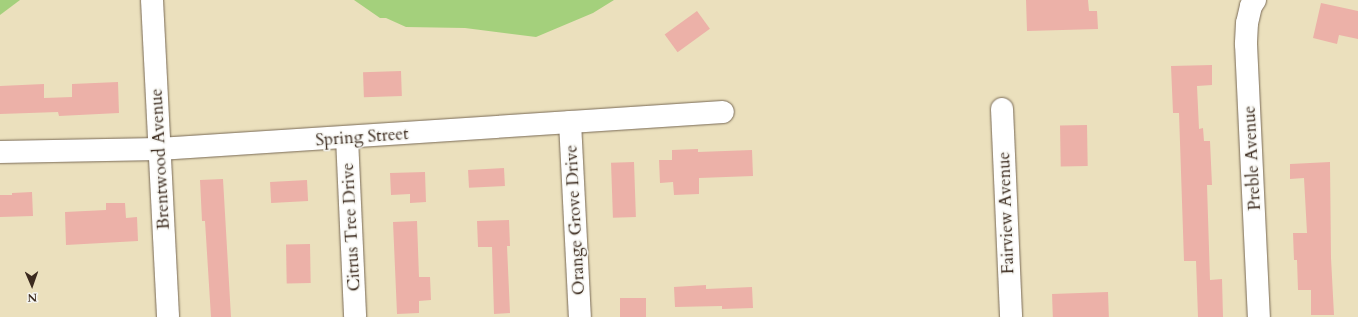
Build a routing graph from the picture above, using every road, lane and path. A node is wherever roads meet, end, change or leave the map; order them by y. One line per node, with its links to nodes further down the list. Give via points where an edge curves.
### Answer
1 (152, 0): 7 (street, Brentwood Avenue)
2 (1255, 0): 13 (street, Preble Avenue, via 1247,23 1246,44)
3 (1002, 109): 12 (street, Fairview Avenue)
4 (723, 112): 5 (street, Spring Street)
5 (570, 122): 6 (street, Spring Street); 11 (street, Orange Grove Drive)
6 (347, 138): 7 (street, Spring Street); 10 (street, Citrus Tree Drive)
7 (159, 149): 8 (street, Spring Street); 9 (street, Brentwood Avenue)
8 (0, 152)
9 (168, 317)
10 (355, 317)
11 (580, 317)
12 (1011, 317)
13 (1259, 317)

